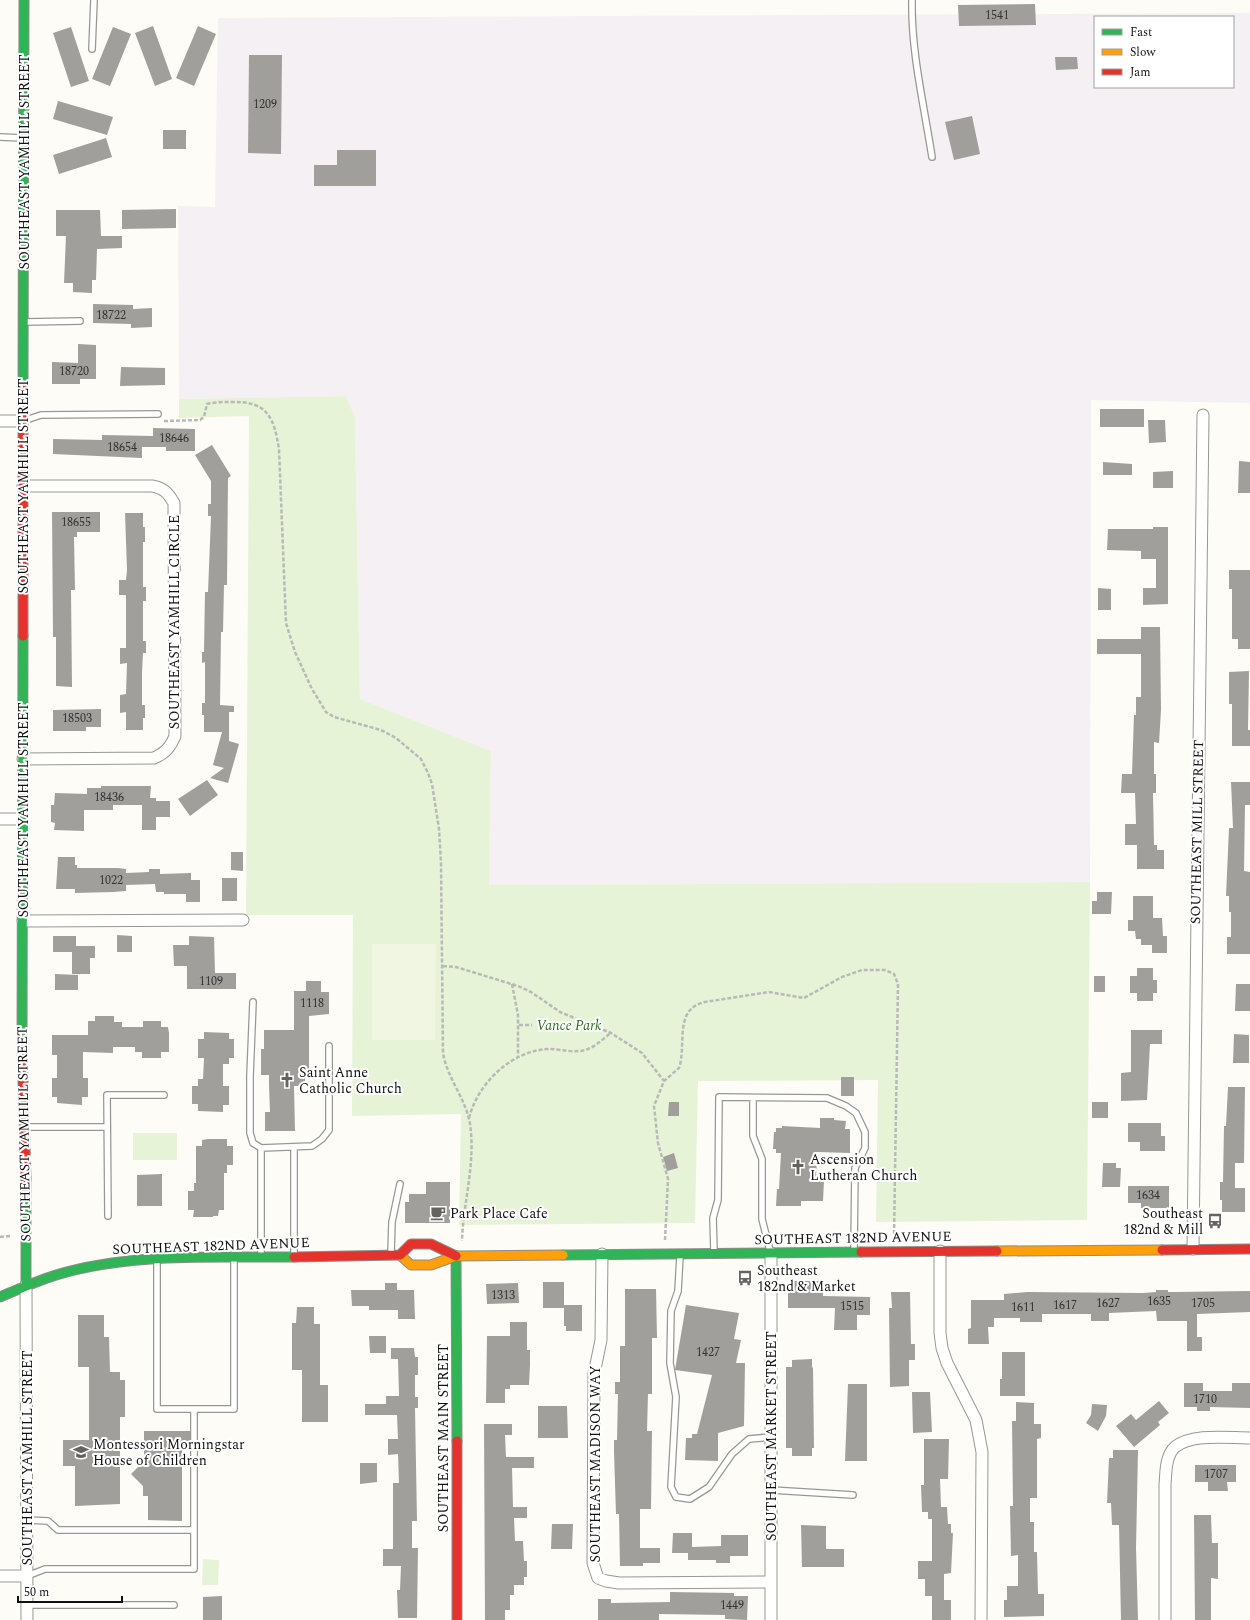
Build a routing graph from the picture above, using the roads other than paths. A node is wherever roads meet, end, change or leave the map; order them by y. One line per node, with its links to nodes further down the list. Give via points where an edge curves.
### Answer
1 (24, 0): 6 (street, SOUTHEAST YAMHILL STREET)
2 (94, 0): 4 (lane)
3 (912, 0): 7 (lane, via 913,36)
4 (92, 49)
5 (0, 137): 6 (lane)
6 (24, 138): 9 (street, SOUTHEAST YAMHILL STREET)
7 (932, 157)
8 (80, 321): 9 (lane)
9 (24, 322): 13 (street, SOUTHEAST YAMHILL STREET)
10 (158, 414): 13 (lane, via 41,414)
11 (1203, 415): 30 (street, SOUTHEAST MILL STREET)
12 (0, 421): 13 (street)
13 (23, 421): 14 (street, SOUTHEAST YAMHILL STREET)
14 (23, 486): 15 (street, SOUTHEAST YAMHILL STREET); 15 (street, SOUTHEAST YAMHILL CIRCLE, via 152,486 168,493 174,503 175,736 164,754 154,758)
15 (23, 759): 17 (street, SOUTHEAST YAMHILL STREET)
16 (0, 819): 17 (street)
17 (23, 819): 19 (street, SOUTHEAST YAMHILL STREET)
18 (243, 920): 19 (street)
19 (22, 921): 24 (street, SOUTHEAST YAMHILL STREET, via 22,1065)
20 (253, 1002): 26 (lane, via 250,1133 253,1144)
21 (329, 1046): 27 (lane, via 329,1130 312,1146)
22 (164, 1095): 25 (lane, via 107,1095)
23 (754, 1098): 33 (lane, via 827,1098 856,1113 865,1132 865,1148 855,1168); 34 (lane, via 719,1098 718,1200 713,1218); 35 (lane, via 753,1136 762,1158 762,1219)
24 (26, 1127): 25 (lane); 44 (street, SOUTHEAST YAMHILL STREET)
25 (107, 1127): 29 (lane)
26 (261, 1148): 27 (lane); 41 (lane)
27 (294, 1148): 39 (lane)
28 (400, 1184): 38 (lane, via 392,1222)
29 (108, 1216)
30 (1193, 1249): 31 (street, SOUTHEAST 182ND AVENUE); 32 (street, SOUTHEAST 182ND AVENUE)
31 (1250, 1249)
32 (940, 1251): 33 (street, SOUTHEAST 182ND AVENUE); 61 (street, via 942,1348 976,1420 982,1452)
33 (854, 1252): 35 (street, SOUTHEAST 182ND AVENUE)
34 (714, 1253): 35 (street, SOUTHEAST 182ND AVENUE); 37 (street, SOUTHEAST 182ND AVENUE)
35 (771, 1253): 47 (street, SOUTHEAST MARKET STREET)
36 (602, 1254): 37 (street, SOUTHEAST 182ND AVENUE); 40 (street, SOUTHEAST 182ND AVENUE); 55 (street, SOUTHEAST MADISON WAY, via 601,1340 595,1363 594,1382 593,1563 598,1578 619,1583)
37 (680, 1254): 47 (lane, via 678,1291 671,1311 670,1363 676,1397 671,1487 676,1497 690,1499 709,1487 732,1454 749,1439)
38 (395, 1255): 39 (street, SOUTHEAST 182ND AVENUE); 40 (street, SOUTHEAST 182ND AVENUE, via 411,1265 431,1265); 40 (street, SOUTHEAST 182ND AVENUE, via 411,1244 431,1244)
39 (294, 1256): 41 (street, SOUTHEAST 182ND AVENUE)
40 (459, 1256): 59 (street, SOUTHEAST MAIN STREET)
41 (261, 1257): 42 (street, SOUTHEAST 182ND AVENUE)
42 (234, 1258): 43 (street, SOUTHEAST 182ND AVENUE); 46 (lane, via 234,1409)
43 (157, 1259): 44 (street, SOUTHEAST 182ND AVENUE, via 94,1265); 46 (lane, via 157,1409)
44 (26, 1285): 45 (street, SOUTHEAST 182ND AVENUE); 51 (street, SOUTHEAST YAMHILL STREET)
45 (0, 1297)
46 (194, 1409): 52 (lane)
47 (771, 1437): 49 (street, SOUTHEAST MARKET STREET)
48 (1250, 1438): 62 (street, via 1191,1438 1174,1448 1167,1464 1165,1485)
49 (770, 1490): 50 (lane); 55 (street, SOUTHEAST MARKET STREET)
50 (853, 1495)
51 (27, 1520): 52 (lane, via 48,1520 58,1530); 54 (street, SOUTHEAST YAMHILL STREET)
52 (194, 1530): 54 (lane, via 194,1568 46,1569)
53 (0, 1576): 54 (street)
54 (27, 1576): 56 (street, SOUTHEAST YAMHILL STREET)
55 (770, 1582): 60 (street, SOUTHEAST MARKET STREET)
56 (27, 1605): 57 (lane); 58 (street, SOUTHEAST YAMHILL STREET)
57 (174, 1605)
58 (27, 1620)
59 (457, 1620)
60 (771, 1620)
61 (981, 1620)
62 (1165, 1620)

